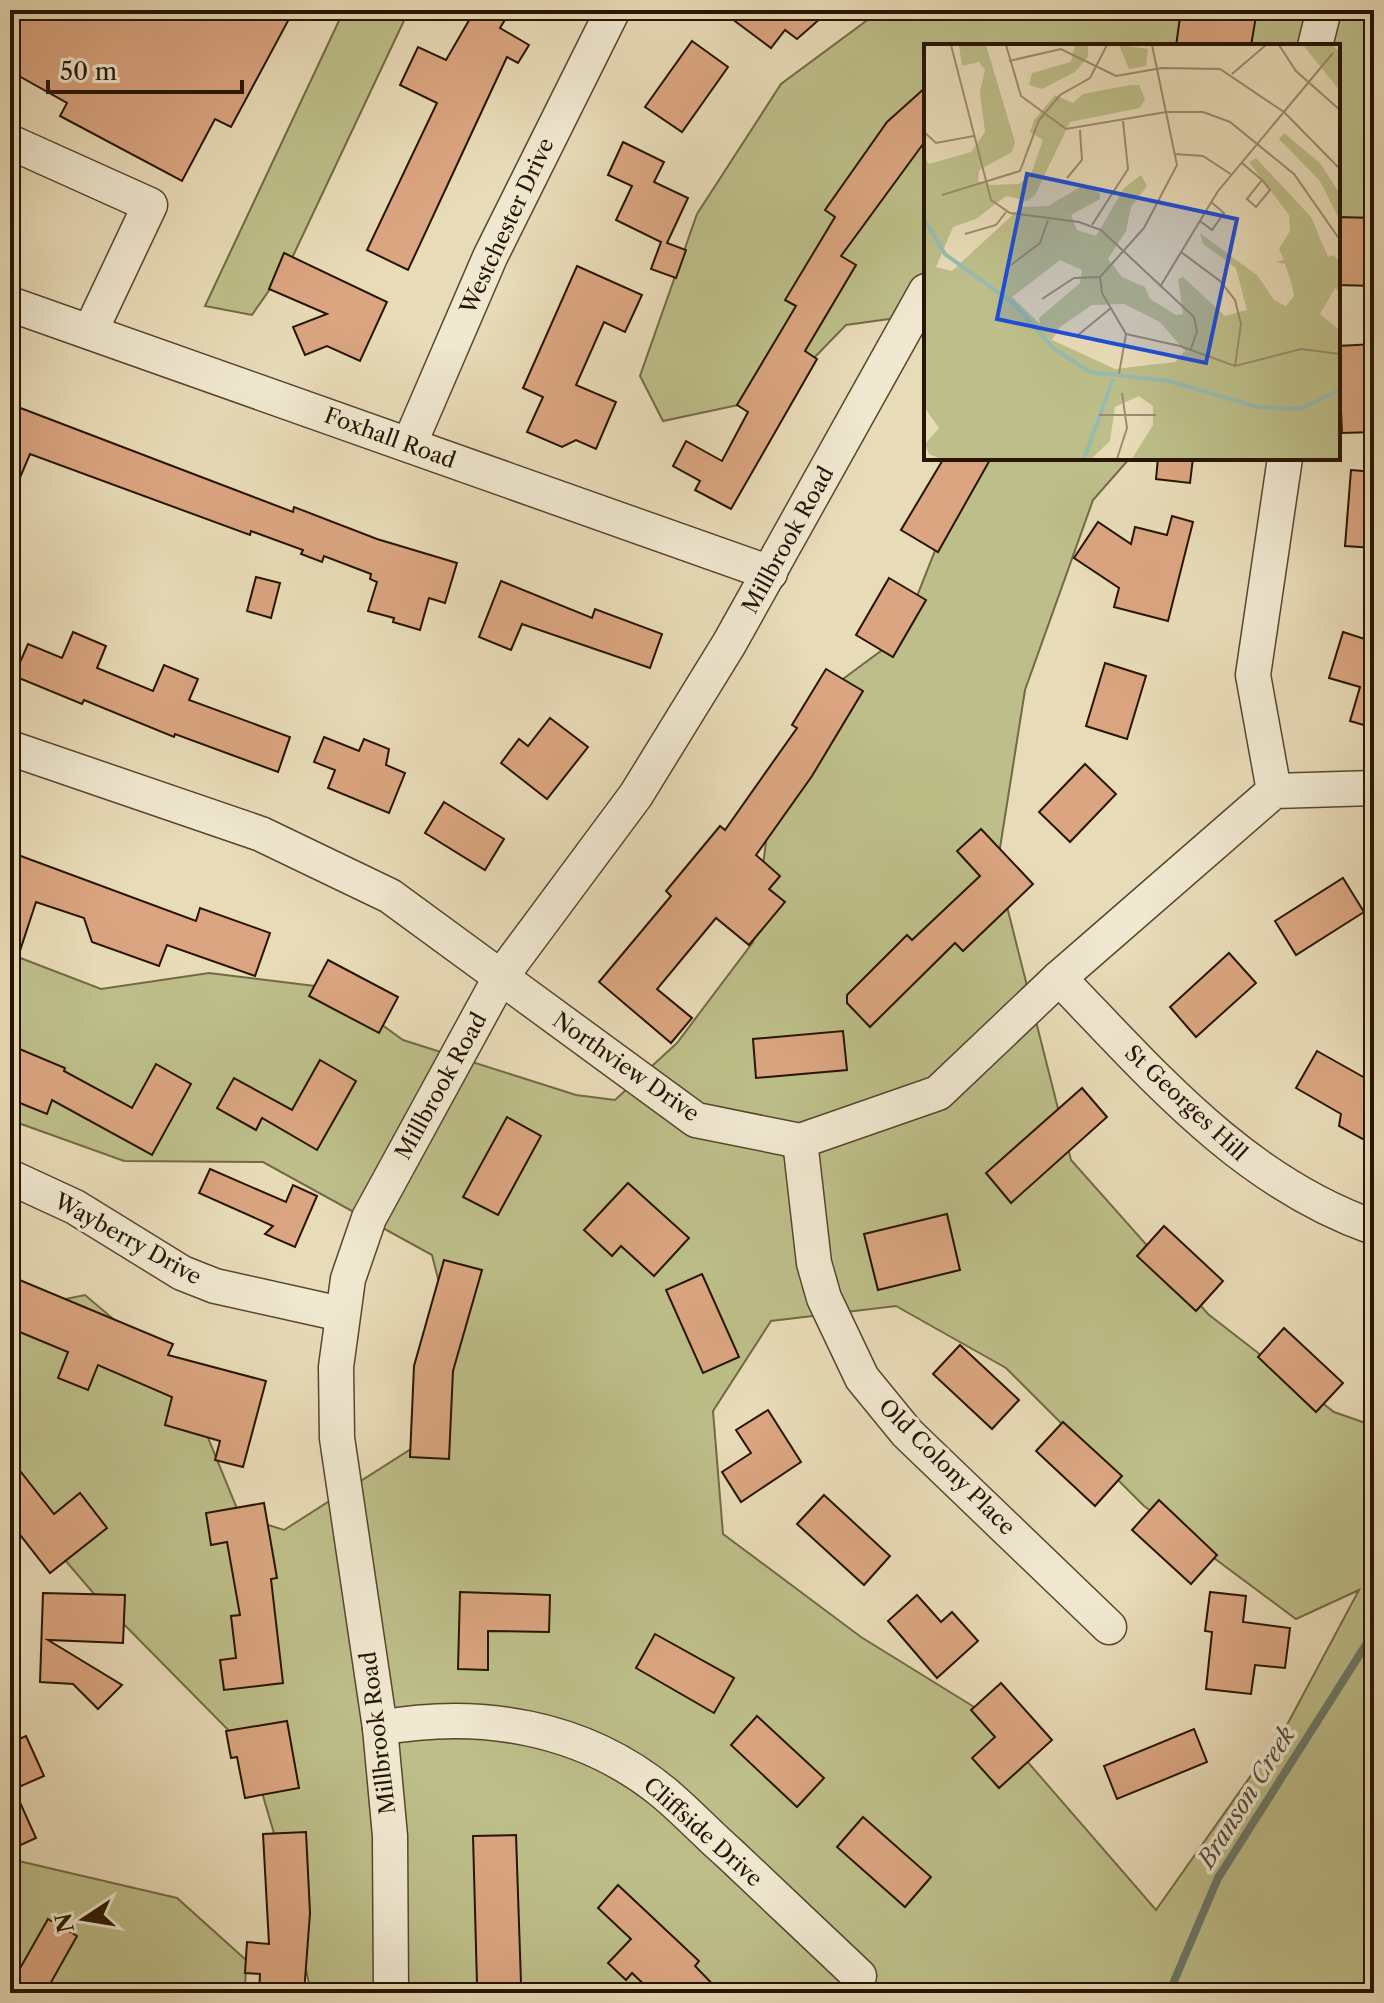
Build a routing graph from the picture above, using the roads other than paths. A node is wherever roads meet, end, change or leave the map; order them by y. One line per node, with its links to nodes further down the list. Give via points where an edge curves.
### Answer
1 (613, 10): 8 (street, Westchester Drive, via 490,257)
2 (1324, 10): 3 (street)
3 (1316, 44)
4 (10, 142): 7 (street, via 150,205)
5 (924, 295): 10 (street, Millbrook Road)
6 (10, 304): 7 (street, Foxhall Road)
7 (90, 332): 8 (street, Foxhall Road)
8 (409, 445): 10 (street, Foxhall Road)
9 (1285, 460): 13 (street, via 1253,675)
10 (770, 573): 14 (street, Millbrook Road, via 636,795)
11 (10, 748): 14 (street, Northview Drive, via 261,834 390,896)
12 (1374, 788): 13 (street)
13 (1274, 791): 15 (street)
14 (500, 978): 16 (street, Northview Drive, via 696,1120); 19 (street, Millbrook Road, via 369,1218)
15 (1059, 978): 16 (street, via 938,1093); 18 (street, St Georges Hill, via 1219,1139 1307,1199)
16 (800, 1141): 20 (street, Old Colony Place, via 814,1263 839,1334 862,1378 907,1433)
17 (10, 1177): 19 (street, Wayberry Drive, via 75,1207 182,1273 215,1286)
18 (1373, 1227)
19 (341, 1314): 21 (street, Millbrook Road, via 337,1438)
20 (1109, 1627)
21 (380, 1728): 22 (street, Cliffside Drive, via 485,1721 546,1732 604,1753 664,1792); 23 (street, Millbrook Road, via 390,1836)
22 (859, 1976)
23 (391, 1993)

